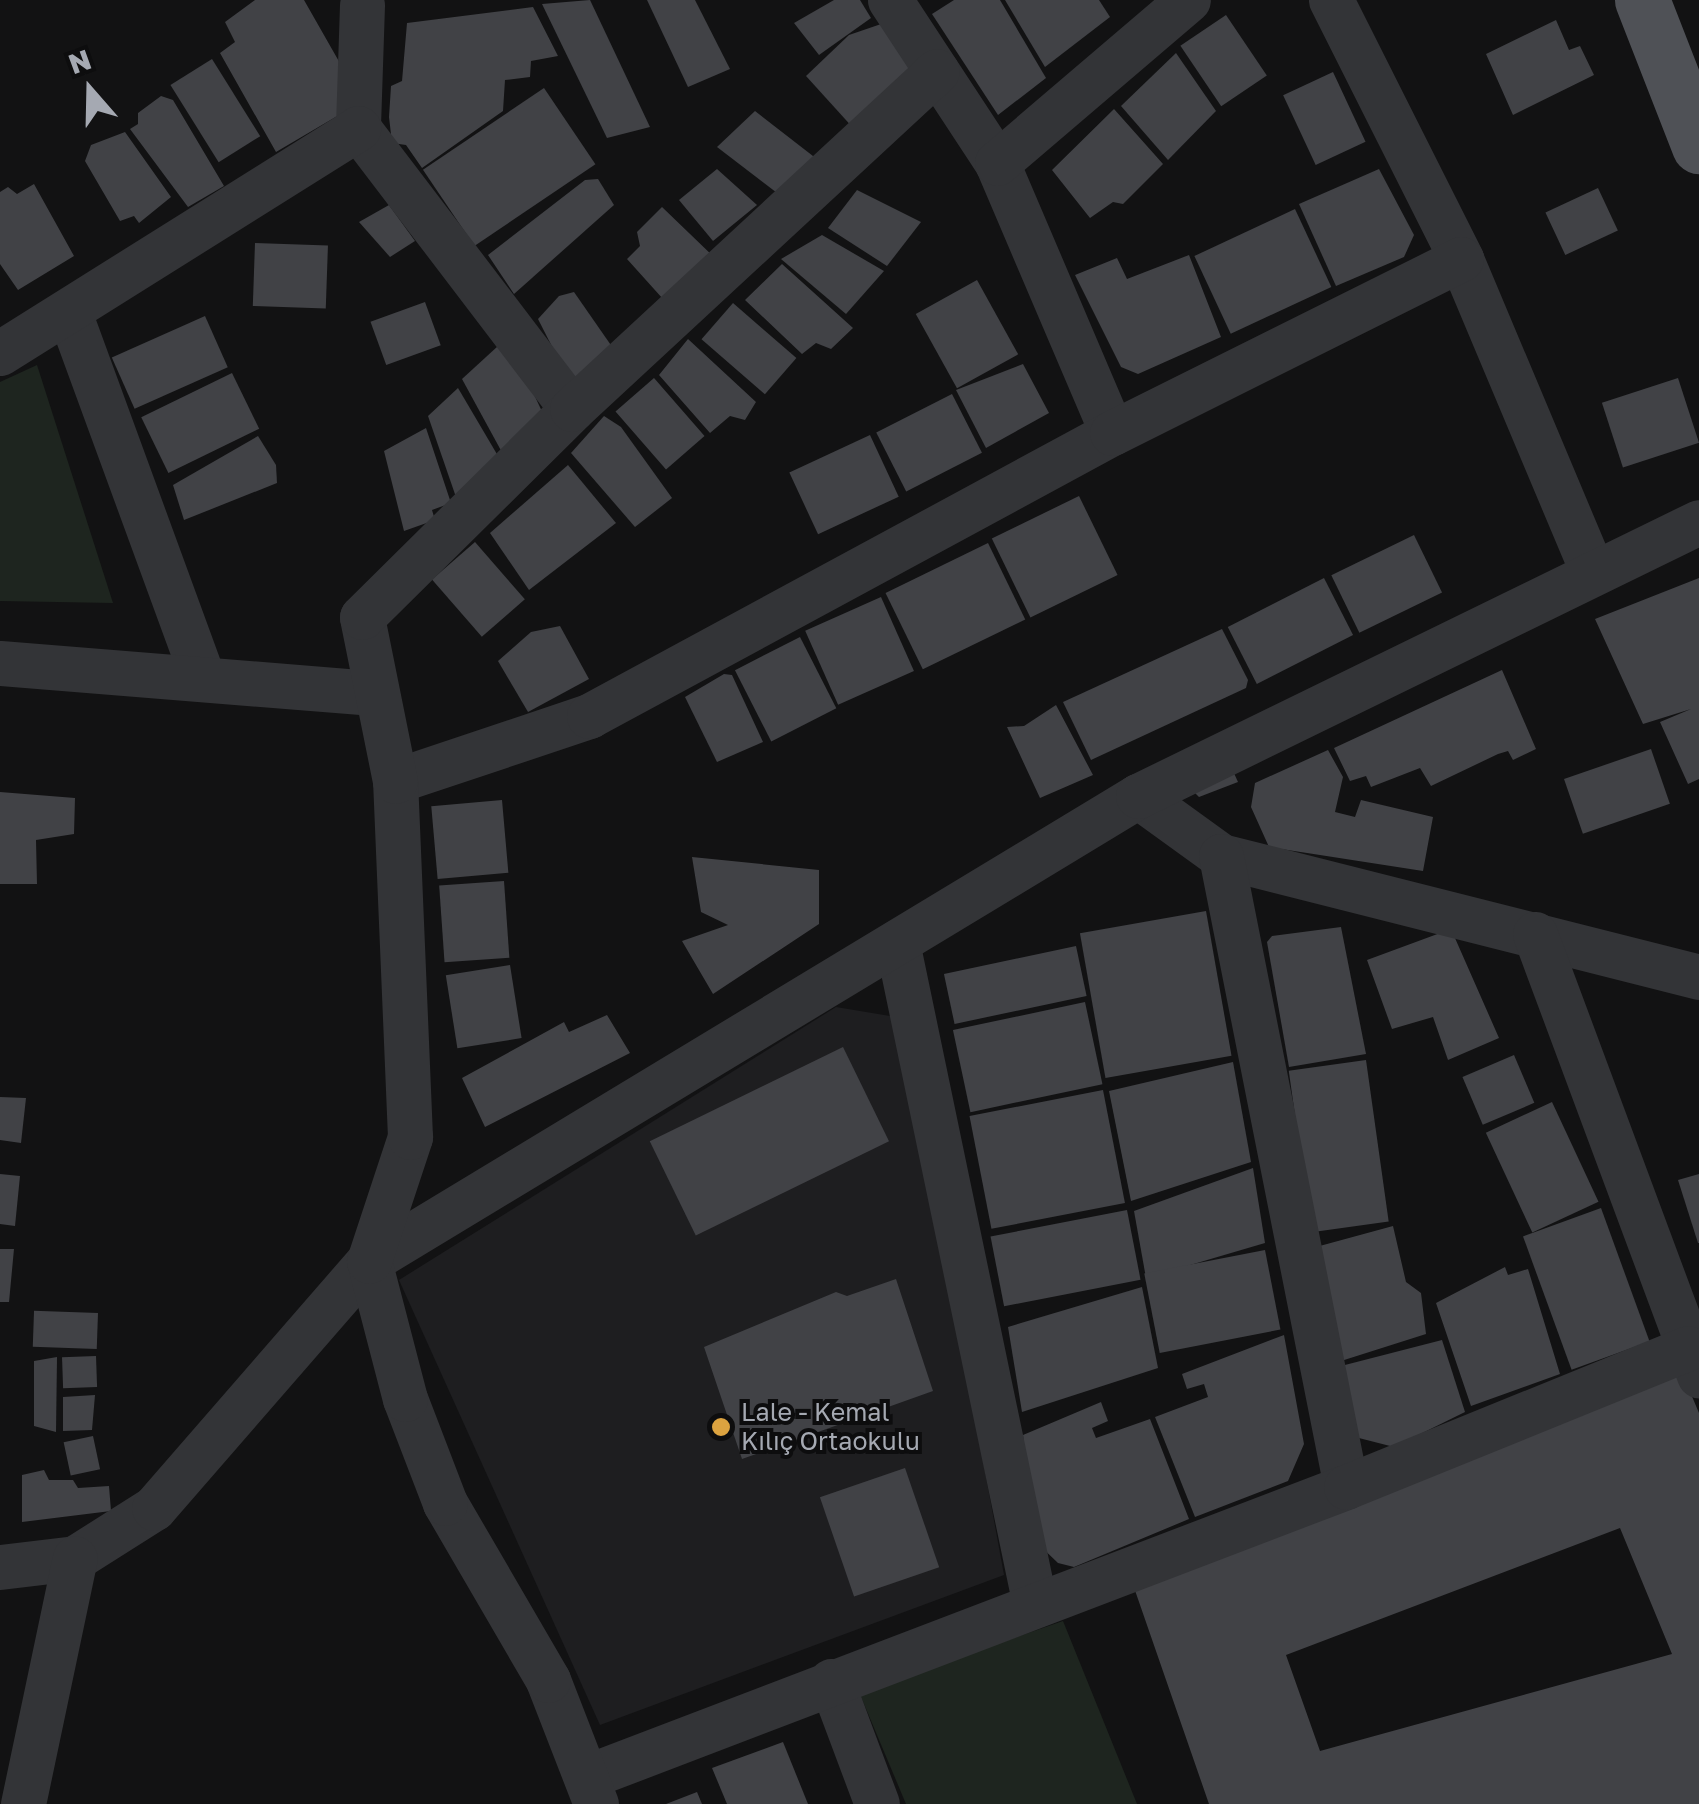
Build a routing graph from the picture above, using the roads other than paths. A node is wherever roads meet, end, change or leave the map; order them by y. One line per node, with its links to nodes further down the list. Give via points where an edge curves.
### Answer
1 (890, 0): 6 (street)
2 (1188, 0): 9 (street)
3 (1331, 0): 10 (street)
4 (1642, 0): 8 (main road)
5 (371, 2): 7 (street)
6 (937, 71): 9 (street); 13 (street)
7 (358, 128): 11 (street); 13 (street)
8 (1699, 146)
9 (997, 163): 14 (street)
10 (1460, 259): 14 (street); 16 (street)
11 (70, 315): 12 (street); 18 (street)
12 (0, 353)
13 (572, 409): 19 (street, via 362,618)
14 (1112, 433): 20 (street, via 589,716)
15 (1699, 522): 16 (street)
16 (1592, 571): 21 (street)
17 (0, 663): 18 (street)
18 (203, 678): 19 (street)
19 (374, 693): 20 (street)
20 (395, 781): 26 (street, via 410,1137)
21 (1138, 796): 22 (street); 24 (street)
22 (1222, 856): 23 (street); 28 (street)
23 (1535, 934): 25 (street); 27 (street)
24 (897, 942): 26 (street); 31 (street)
25 (1699, 977)
26 (368, 1261): 29 (street, via 154,1508); 33 (street, via 404,1399 445,1503 548,1680)
27 (1693, 1362): 28 (street)
28 (1346, 1487): 31 (street)
29 (75, 1558): 30 (street); 34 (street)
30 (0, 1567)
31 (1035, 1604): 32 (street)
32 (830, 1682): 33 (street); 35 (street)
33 (591, 1790)
34 (23, 1804)
35 (877, 1804)

